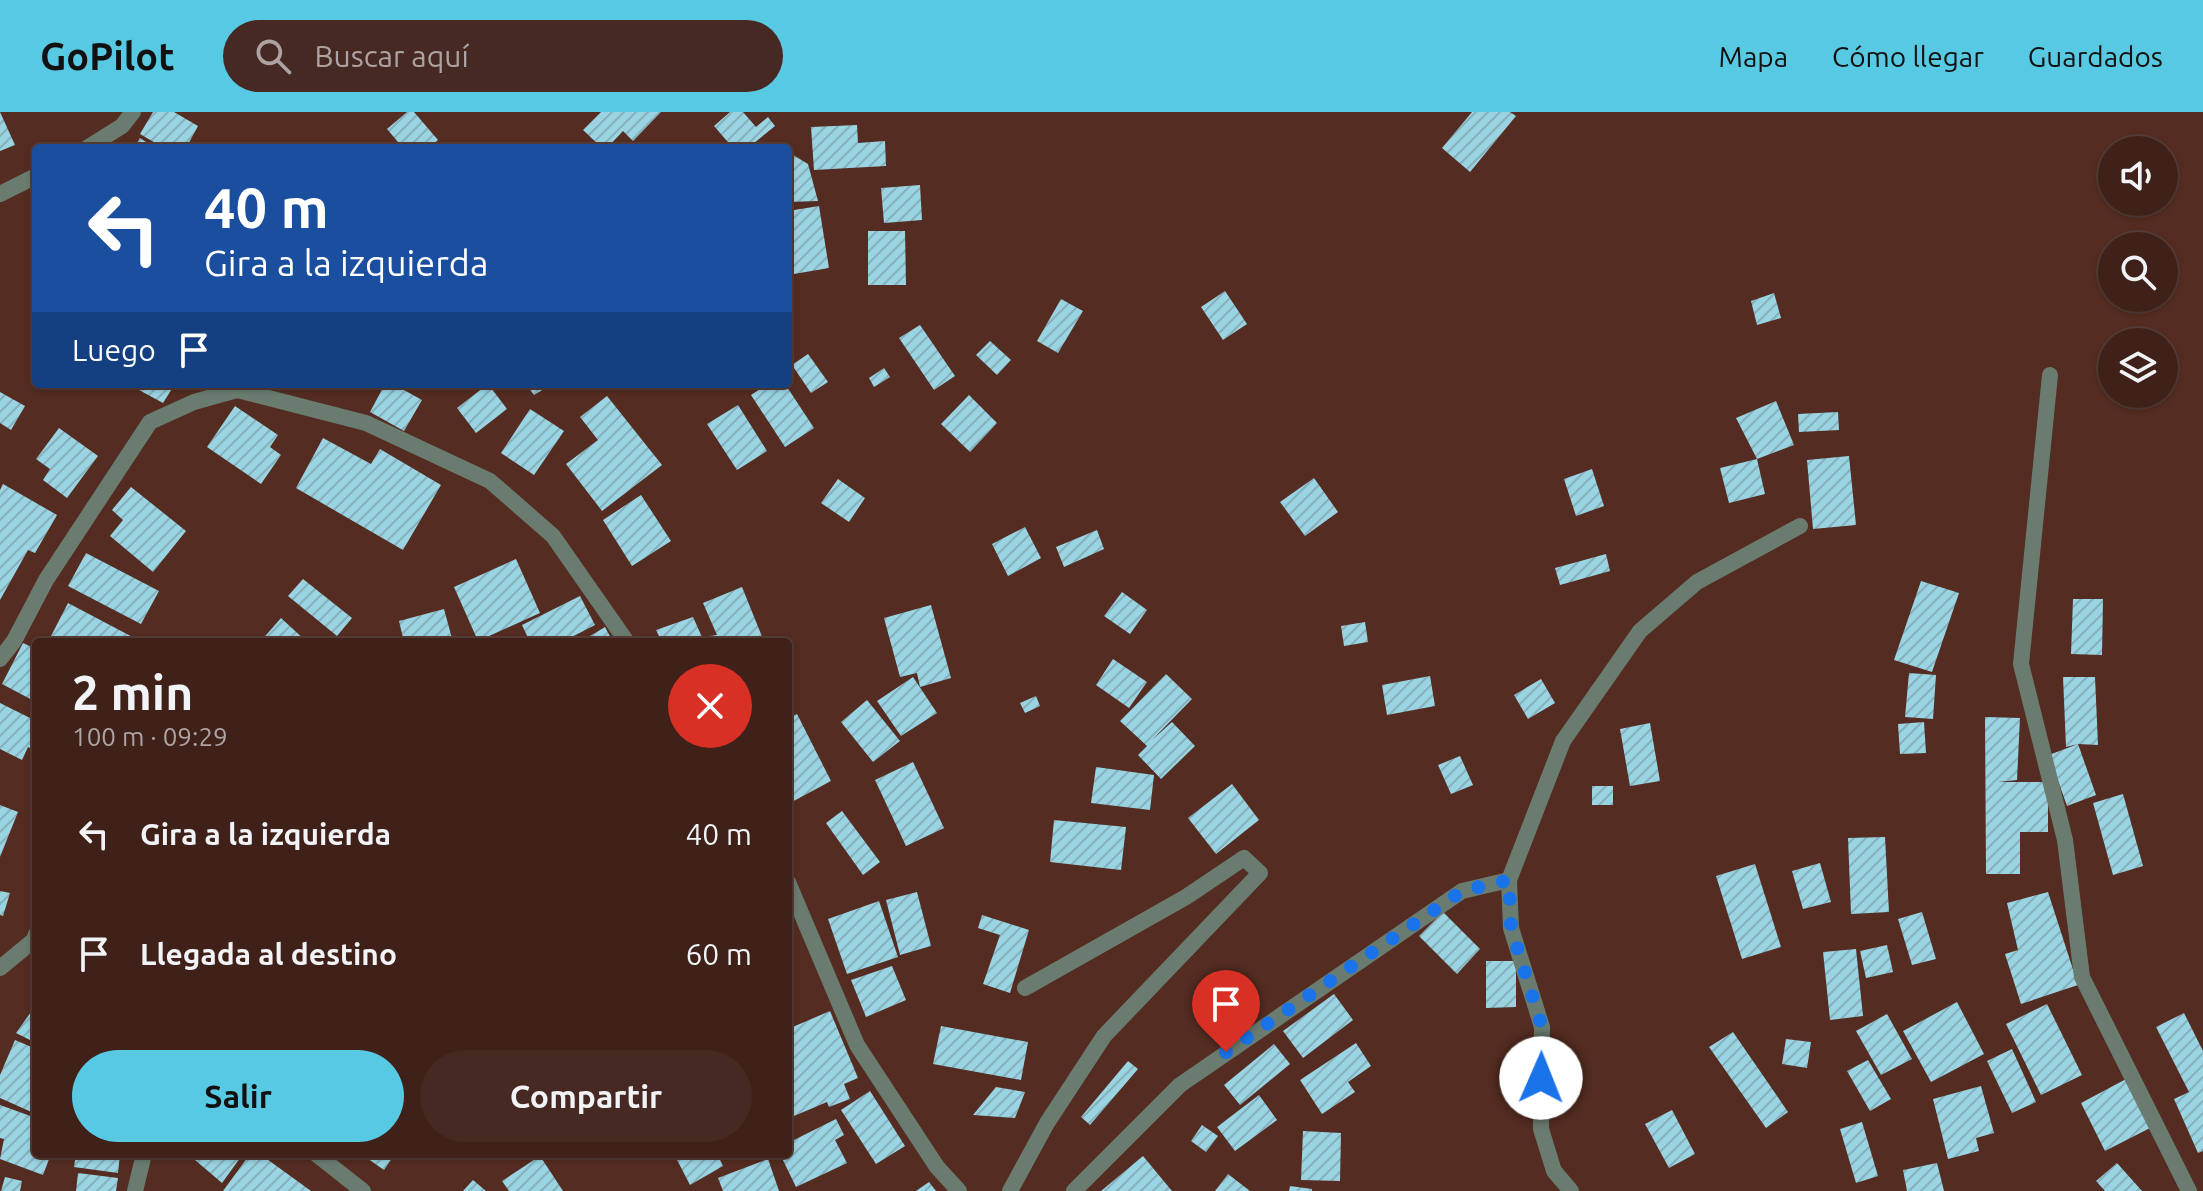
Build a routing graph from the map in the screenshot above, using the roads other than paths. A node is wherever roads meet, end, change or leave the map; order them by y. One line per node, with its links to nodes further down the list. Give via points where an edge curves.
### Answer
1 (133, 112): 2 (street)
2 (93, 144)
3 (32, 178): 4 (street)
4 (0, 194)
5 (2050, 375): 22 (street, via 2021,664 2065,840 2082,977)
6 (1800, 526): 9 (street, via 1697,582 1640,631 1563,741)
7 (624, 638): 8 (street, via 553,536 490,481 366,423 237,390 150,422)
8 (0, 659)
9 (1509, 880): 20 (street, via 1462,891 1180,1085); 21 (street, via 1511,928 1542,1027 1541,1129 1554,1171)
10 (792, 891): 18 (street, via 857,1045 937,1167)
11 (32, 942): 12 (street)
12 (0, 968)
13 (1025, 988): 19 (street, via 1244,858 1260,873 1104,1036)
14 (143, 1158): 16 (street)
15 (321, 1158): 17 (street)
16 (135, 1191)
17 (363, 1191)
18 (959, 1191)
19 (1010, 1191)
20 (1074, 1191)
21 (1571, 1191)
22 (2189, 1191)

